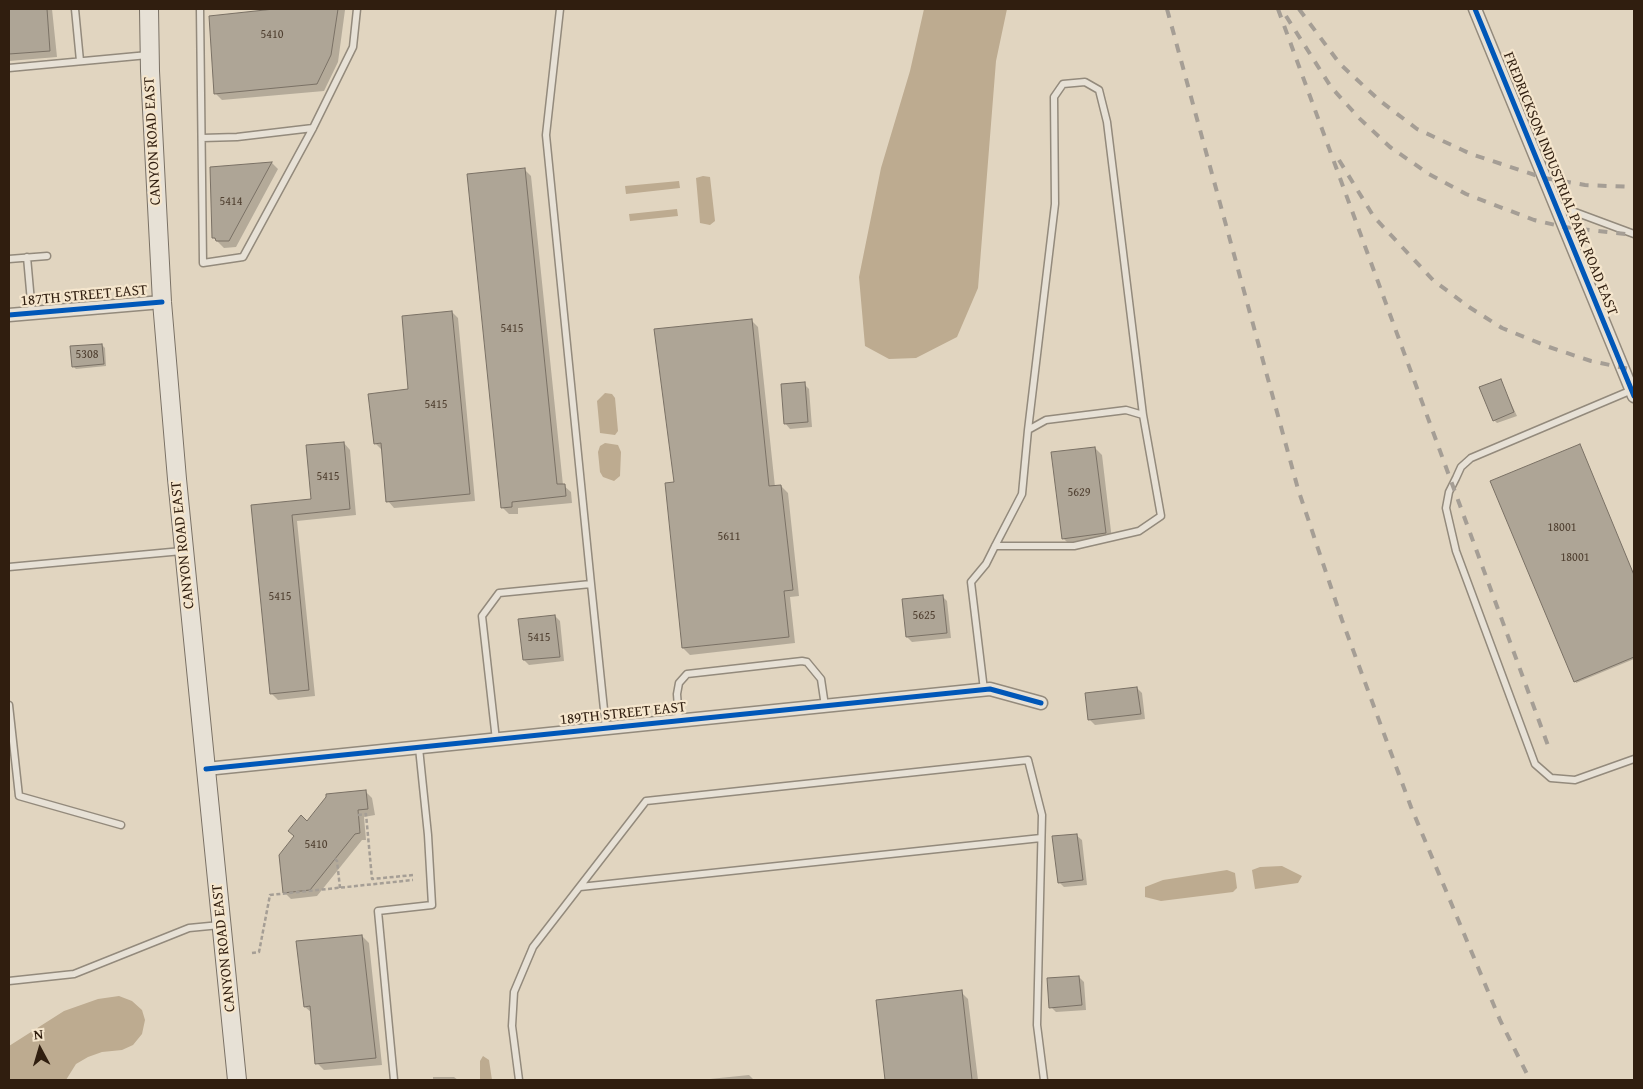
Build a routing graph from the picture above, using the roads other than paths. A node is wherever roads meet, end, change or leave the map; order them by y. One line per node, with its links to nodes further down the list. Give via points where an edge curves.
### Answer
1 (76, 9): 8 (lane)
2 (149, 9): 7 (main road, CANYON ROAD EAST)
3 (200, 9): 11 (lane)
4 (357, 9): 10 (lane, via 353,47)
5 (560, 9): 26 (lane, via 546,135)
6 (1475, 9): 12 (street, FREDRICKSON INDUSTRIAL PARK ROAD EAST)
7 (149, 54): 8 (lane); 17 (main road, CANYON ROAD EAST)
8 (80, 61): 9 (lane)
9 (9, 68)
10 (313, 128): 11 (lane); 11 (lane, via 244,257 203,263)
11 (202, 138)
12 (1555, 205): 13 (lane); 20 (street, FREDRICKSON INDUSTRIAL PARK ROAD EAST)
13 (1634, 234)
14 (47, 256): 15 (lane)
15 (28, 257): 16 (lane); 18 (lane)
16 (9, 259)
17 (162, 302): 18 (street, 187TH STREET EAST); 24 (main road, CANYON ROAD EAST)
18 (32, 313): 19 (street, 187TH STREET EAST)
19 (9, 315)
20 (1633, 393): 35 (lane, via 1471,458 1461,467 1449,492 1446,508 1456,551 1535,764 1551,778 1575,780)
21 (1143, 414): 22 (lane, via 1126,410 1046,420); 22 (lane, via 1107,122 1099,90 1085,82 1063,84 1054,97 1055,204); 23 (lane, via 1161,516 1139,531 1074,546)
22 (1028, 430): 23 (lane, via 1022,494)
23 (995, 546): 27 (lane, via 971,582)
24 (184, 550): 25 (lane); 36 (main road, CANYON ROAD EAST)
25 (9, 566)
26 (591, 584): 32 (lane); 33 (lane, via 499,593 482,616)
27 (984, 690): 28 (street, 189TH STREET EAST); 30 (street, 189TH STREET EAST)
28 (1041, 703)
29 (9, 705): 37 (lane, via 19,796)
30 (825, 706): 31 (street, 189TH STREET EAST); 31 (lane, via 822,679 807,662 802,661 687,674 679,683)
31 (678, 721): 32 (street, 189TH STREET EAST)
32 (606, 728): 33 (street, 189TH STREET EAST)
33 (496, 740): 34 (street, 189TH STREET EAST)
34 (419, 748): 36 (street, 189TH STREET EAST); 43 (lane, via 432,905 378,911)
35 (1634, 758)
36 (206, 769): 40 (main road, CANYON ROAD EAST)
37 (121, 825)
38 (1041, 838): 39 (lane); 39 (lane, via 1042,815 1028,760 646,801); 45 (lane, via 1037,1025)
39 (580, 887): 44 (lane, via 533,947 514,992 512,1026)
40 (222, 925): 41 (lane, via 189,928 74,974); 42 (main road, CANYON ROAD EAST)
41 (9, 981)
42 (237, 1080)
43 (394, 1080)
44 (519, 1080)
45 (1044, 1080)

